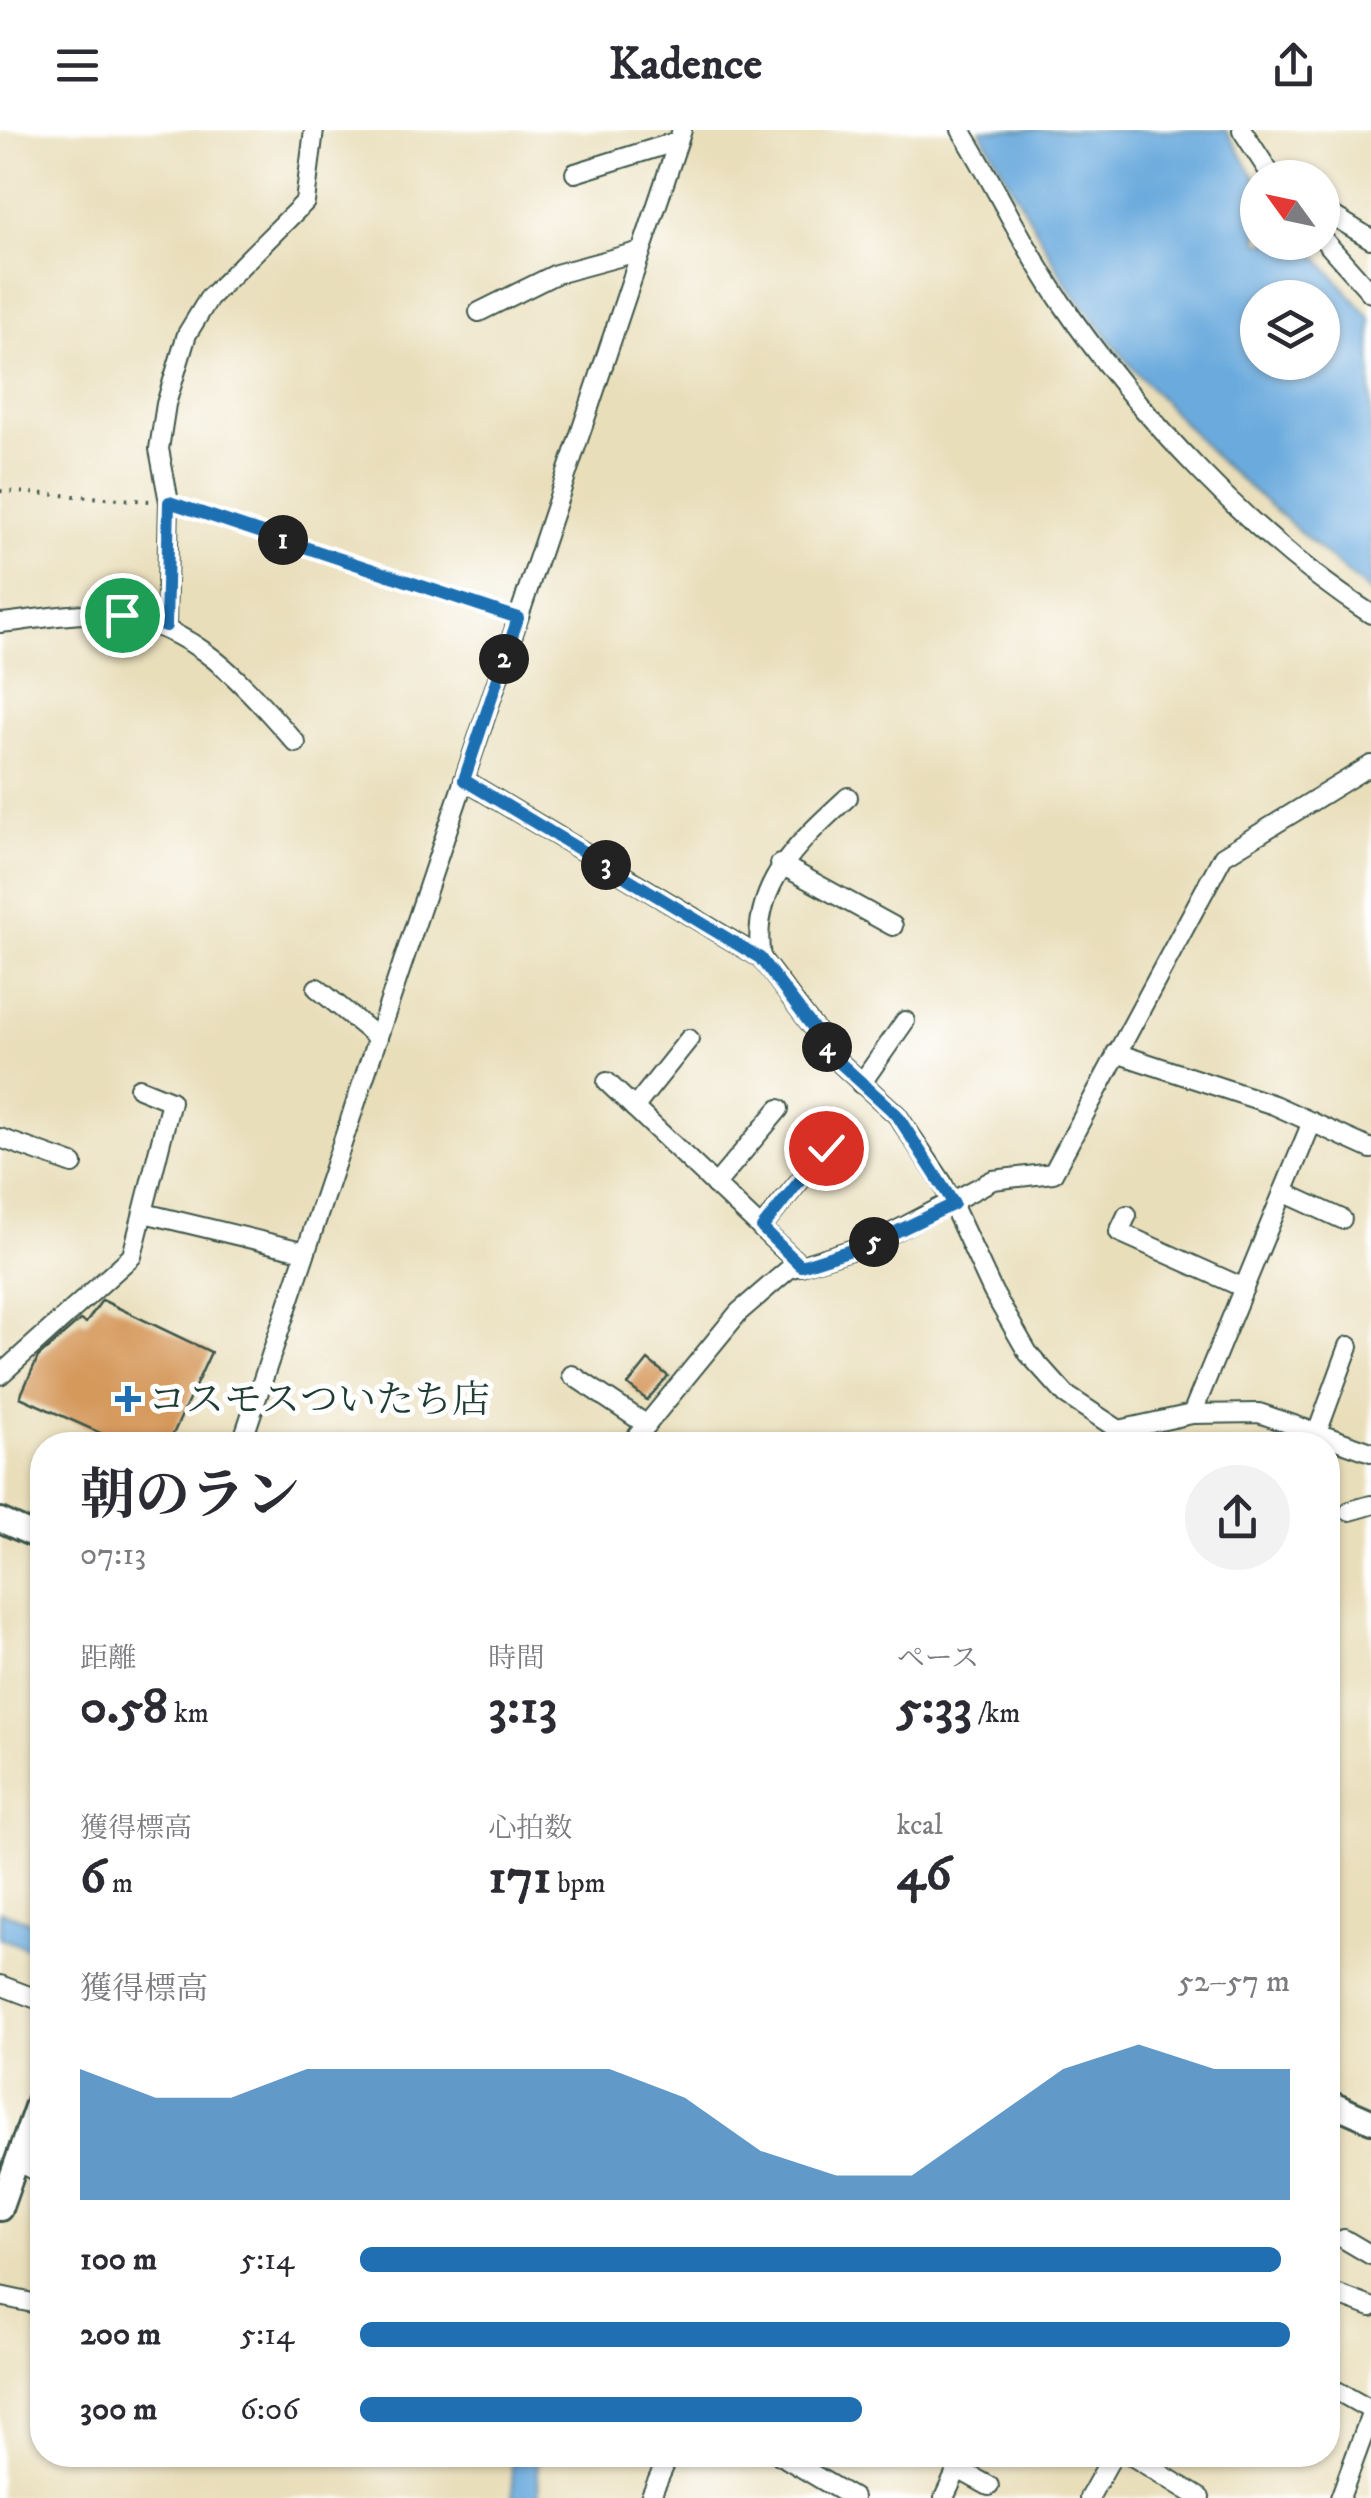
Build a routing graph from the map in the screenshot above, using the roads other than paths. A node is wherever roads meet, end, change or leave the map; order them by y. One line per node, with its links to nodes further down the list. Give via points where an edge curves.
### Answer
1 (314, 130): 15 (street, via 305,202 210,298 187,334 160,425 169,502)
2 (962, 130): 13 (street, via 1062,304 1113,370 1262,532 1310,575)
3 (1242, 130): 5 (street)
4 (680, 136): 6 (street); 9 (street)
5 (1261, 160)
6 (574, 173)
7 (1340, 220): 8 (street)
8 (1371, 239)
9 (642, 251): 12 (street, via 556,274); 18 (street)
10 (1340, 258): 11 (street)
11 (1371, 292)
12 (479, 312)
13 (1371, 614)
14 (0, 623): 15 (street, via 92,614)
15 (166, 626): 16 (street, via 217,659)
16 (296, 743)
17 (1371, 766): 27 (street, via 1223,856)
18 (464, 780): 22 (street); 25 (street)
19 (848, 797): 20 (street)
20 (780, 864): 21 (street); 22 (street, via 768,892)
21 (892, 926)
22 (760, 958): 29 (street)
23 (317, 988): 25 (street)
24 (904, 1020): 29 (street)
25 (378, 1038): 45 (street)
26 (689, 1040): 31 (street)
27 (1116, 1053): 33 (street); 40 (street, via 1053,1173 992,1180)
28 (607, 1082): 31 (street)
29 (861, 1084): 40 (street, via 897,1115)
30 (139, 1088): 41 (street, via 171,1101)
31 (634, 1108): 38 (street)
32 (778, 1109): 38 (street)
33 (1312, 1122): 36 (street); 39 (street)
34 (0, 1138): 37 (street)
35 (826, 1148): 44 (street)
36 (1371, 1149)
37 (73, 1164)
38 (715, 1185): 44 (street)
39 (1283, 1192): 43 (street); 47 (street)
40 (954, 1204): 46 (street, via 873,1243); 55 (street, via 1028,1353)
41 (144, 1213): 45 (street); 49 (street, via 138,1244 120,1270)
42 (1127, 1215): 47 (street, via 1120,1232)
43 (1342, 1219)
44 (762, 1228): 46 (street)
45 (306, 1252): 53 (street)
46 (801, 1266): 52 (street, via 739,1312)
47 (1244, 1288): 51 (street)
48 (1350, 1346): 58 (street)
49 (0, 1375)
50 (572, 1375): 52 (street)
51 (1192, 1414): 56 (street); 57 (street, via 1259,1414)
52 (647, 1425): 54 (street)
53 (245, 1432)
54 (641, 1432)
55 (1109, 1432)
56 (1135, 1432)
57 (1313, 1432)
58 (1316, 1432)
59 (1340, 1441): 60 (street)
60 (1371, 1452)
61 (1371, 1505): 62 (street)
62 (1350, 1511)
63 (0, 1520): 64 (street)
64 (30, 1533)
65 (0, 1985): 66 (street)
66 (30, 1996)
67 (1340, 2107): 68 (street)
68 (1371, 2121)
69 (30, 2124): 70 (street)
70 (17, 2161): 71 (street); 72 (street)
71 (30, 2168)
72 (0, 2209)
73 (1344, 2239): 74 (street)
74 (1371, 2254)
75 (1340, 2295): 78 (street)
76 (0, 2296): 77 (street)
77 (30, 2302)
78 (1371, 2307)
79 (1340, 2393): 80 (street)
80 (1371, 2412): 93 (street)
81 (664, 2467): 89 (street)
82 (800, 2467): 90 (street)
83 (959, 2467): 91 (street)
84 (967, 2467): 87 (street)
85 (1107, 2467): 92 (street)
86 (1149, 2467): 88 (street)
87 (989, 2486)
88 (1195, 2497)
89 (650, 2498)
90 (853, 2498)
91 (944, 2498)
92 (1088, 2498)
93 (1340, 2498)

